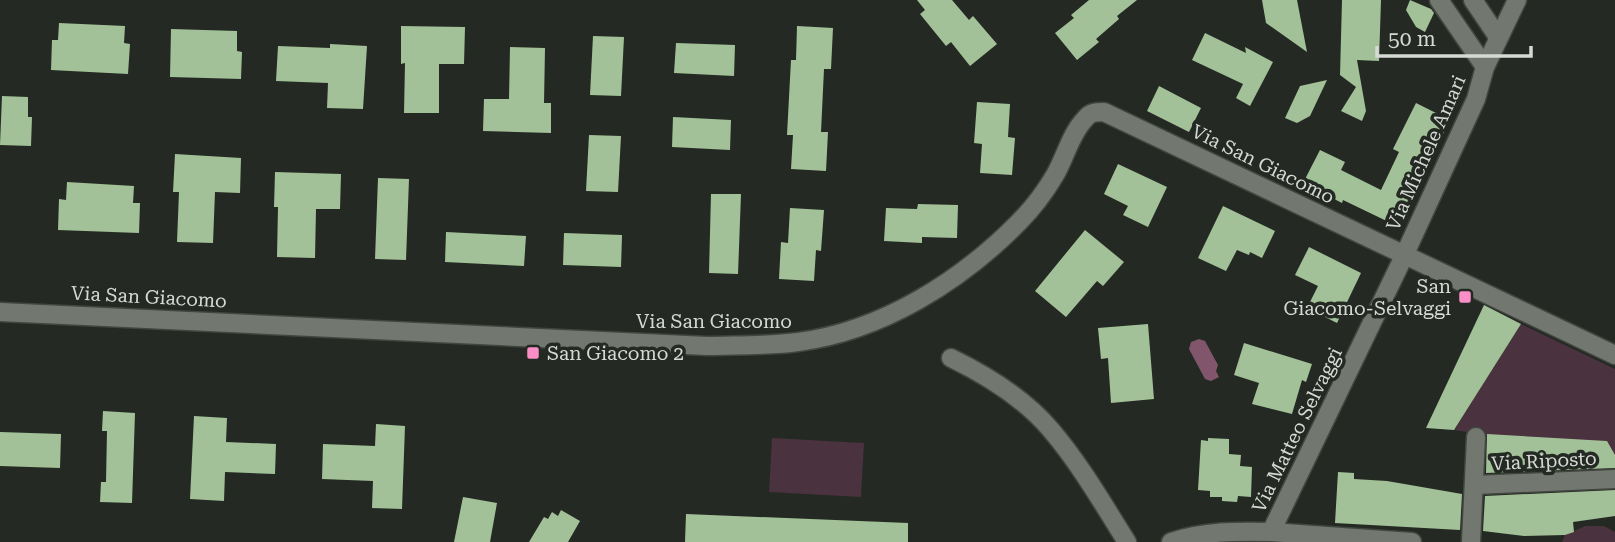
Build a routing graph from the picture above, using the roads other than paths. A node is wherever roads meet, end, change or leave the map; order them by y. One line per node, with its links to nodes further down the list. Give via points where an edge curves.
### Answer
1 (1439, 0): 5 (street)
2 (1473, 0): 4 (street)
3 (1517, 0): 4 (street, Via Michele Amari)
4 (1498, 37): 5 (street, Via Michele Amari)
5 (1485, 66): 6 (street, Via Michele Amari, via 1476,99)
6 (1404, 256): 7 (street, Via San Giacomo, via 1104,112 1092,112 1033,208 981,257 902,309 839,333 799,342 707,346); 8 (street, Via San Giacomo); 13 (street, Via Matteo Selvaggi)
7 (0, 312)
8 (1615, 355)
9 (951, 358): 14 (street, via 1017,397 1051,430)
10 (1476, 438): 12 (street)
11 (1615, 479): 12 (street, Via Riposto)
12 (1475, 485): 17 (street)
13 (1270, 532): 15 (street, via 1220,531); 16 (street, Via Matteo Selvaggi)
14 (1126, 542)
15 (1171, 542)
16 (1412, 542)
17 (1471, 542)

